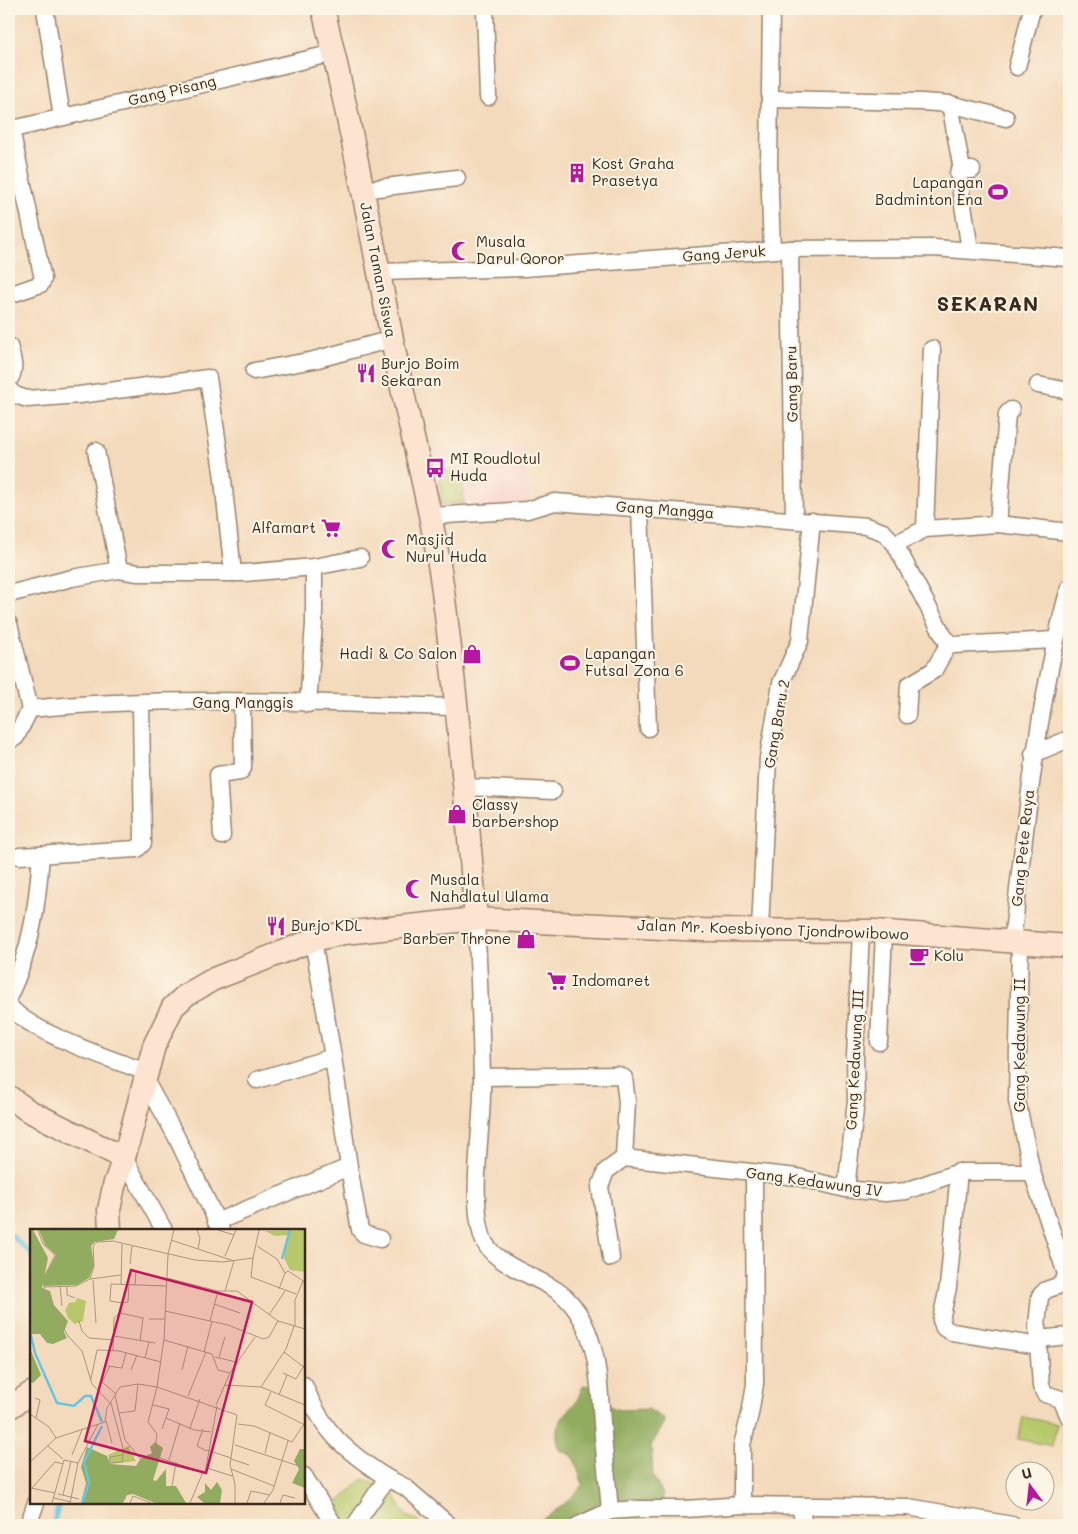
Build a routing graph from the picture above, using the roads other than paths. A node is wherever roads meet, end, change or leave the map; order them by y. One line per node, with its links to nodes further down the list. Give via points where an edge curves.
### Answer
1 (45, 9): 11 (street)
2 (323, 9): 6 (main road, Jalan Taman Siswa)
3 (485, 9): 8 (street)
4 (771, 9): 9 (street)
5 (1032, 9): 7 (street)
6 (334, 52): 11 (street, Gang Pisang); 15 (main road, Jalan Taman Siswa)
7 (1018, 67)
8 (488, 97)
9 (770, 99): 10 (street); 17 (street)
10 (950, 104): 12 (street); 18 (street, via 967,170 958,172)
11 (62, 117): 13 (street, Gang Pisang)
12 (1006, 118)
13 (10, 130): 21 (street, via 43,278 41,284)
14 (457, 178): 15 (street)
15 (362, 190): 20 (main road, Jalan Taman Siswa)
16 (790, 249): 17 (street, Gang Jeruk); 18 (street, Gang Jeruk); 34 (street, Gang Baru)
17 (772, 250): 20 (street, Gang Jeruk, via 524,268)
18 (970, 250): 19 (street, Gang Jeruk)
19 (1069, 258)
20 (379, 272): 22 (main road, Jalan Taman Siswa)
21 (9, 295)
22 (392, 339): 25 (street, via 314,360); 33 (main road, Jalan Taman Siswa)
23 (9, 346): 26 (street, via 14,366)
24 (932, 349): 37 (street)
25 (254, 371)
26 (9, 380)
27 (1038, 385): 29 (street)
28 (9, 390): 43 (street, via 26,399 208,378)
29 (1069, 391)
30 (1011, 410): 36 (street, via 1007,414)
31 (96, 451): 42 (street)
32 (640, 508): 33 (street, Gang Mangga, via 555,502 527,510); 34 (street, Gang Mangga); 55 (street)
33 (431, 516): 52 (main road, Jalan Taman Siswa)
34 (794, 519): 35 (street, Gang Mangga)
35 (812, 521): 39 (street, Gang Mangga, via 876,528); 65 (street, Gang Baru 2, via 800,641 781,683 768,758)
36 (998, 524): 37 (street); 38 (street)
37 (925, 529): 39 (street)
38 (1069, 532)
39 (895, 544): 48 (street, Gang Mangga)
40 (360, 558): 41 (street)
41 (314, 567): 43 (street); 51 (street)
42 (120, 570): 43 (street); 45 (street)
43 (233, 573)
44 (1069, 588): 47 (street, Gang Pete Raya)
45 (9, 594)
46 (9, 624): 53 (street)
47 (1055, 640): 48 (street, via 953,645); 58 (street, Gang Pete Raya)
48 (949, 642): 54 (street, via 934,670 909,685)
49 (242, 702): 50 (street, Gang Manggis); 51 (street, Gang Manggis); 61 (street, via 243,768 240,772 218,775)
50 (141, 703): 53 (street, Gang Manggis); 62 (street, via 143,843 137,849)
51 (308, 704): 52 (street, Gang Manggis)
52 (456, 707): 59 (main road, Jalan Taman Siswa)
53 (30, 708): 57 (street, via 16,737)
54 (907, 715)
55 (648, 728)
56 (1069, 740): 58 (street)
57 (9, 741)
58 (1033, 754): 69 (street, Gang Pete Raya)
59 (465, 787): 60 (street); 64 (main road, Jalan Taman Siswa)
60 (554, 792)
61 (222, 836)
62 (41, 855): 63 (street); 71 (street, via 30,941)
63 (18, 856)
64 (476, 919): 65 (main road, Jalan Mr. Koesbiyono Tjondrowibowo); 68 (main road, Jalan Mr. Koesbiyono Tjondrowibowo, via 344,932); 76 (street, via 482,1005)
65 (760, 930): 66 (main road, Jalan Mr. Koesbiyono Tjondrowibowo)
66 (861, 931): 67 (main road, Jalan Mr. Koesbiyono Tjondrowibowo); 85 (street, Gang Kedawung III, via 856,1101)
67 (884, 932): 69 (main road, Jalan Mr. Koesbiyono Tjondrowibowo); 73 (street)
68 (312, 940): 74 (street); 75 (main road, Jalan Mr. Koesbiyono Tjondrowibowo, via 214,979 186,995 173,1007 162,1026)
69 (1016, 942): 70 (main road, Jalan Mr. Koesbiyono Tjondrowibowo); 83 (street, Gang Kedawung II, via 1017,1102)
70 (1069, 946)
71 (9, 996)
72 (9, 1005): 75 (street, via 14,1012 53,1035)
73 (878, 1042)
74 (334, 1057): 77 (street); 81 (street)
75 (146, 1076): 79 (main road, Jalan Mr. Koesbiyono Tjondrowibowo); 86 (street)
76 (482, 1078): 80 (street, via 618,1075 624,1078 627,1102); 102 (street, via 478,1180 482,1236 487,1247 508,1264 536,1277 567,1298 581,1318 595,1354)
77 (257, 1080)
78 (9, 1096): 79 (main road, via 29,1111)
79 (124, 1158): 87 (main road, Jalan Mr. Koesbiyono Tjondrowibowo, via 112,1194); 88 (street)
80 (624, 1158): 84 (street, Gang Kedawung IV); 90 (street, via 606,1171 600,1187)
81 (349, 1167): 86 (street); 89 (street, via 360,1230)
82 (959, 1172): 83 (street, Gang Kedawung IV); 85 (street, Gang Kedawung IV, via 906,1191 885,1193); 92 (street, via 948,1287 941,1320 944,1328 952,1332)
83 (1032, 1172): 92 (street, Gang Kedawung II, via 1066,1267 1065,1279 1040,1296)
84 (754, 1173): 85 (street, Gang Kedawung IV, via 797,1177); 100 (street, via 755,1384 742,1444)
85 (846, 1189)
86 (218, 1226)
87 (110, 1229)
88 (163, 1229)
89 (380, 1240)
90 (611, 1258)
91 (1069, 1336): 92 (street)
92 (1038, 1343): 96 (street, via 1041,1389 1044,1394 1061,1399)
93 (305, 1386): 98 (street, via 329,1433 361,1461)
94 (30, 1394): 95 (main road)
95 (9, 1408)
96 (1069, 1418)
97 (305, 1478): 104 (street)
98 (387, 1478): 105 (street); 106 (street, via 405,1487)
99 (36, 1504): 103 (street)
100 (742, 1505): 101 (street); 102 (street)
101 (800, 1506): 108 (street); 109 (street, via 908,1507)
102 (610, 1511): 107 (street)
103 (28, 1525)
104 (334, 1525)
105 (355, 1525)
106 (449, 1525)
107 (579, 1525)
108 (804, 1525)
109 (1012, 1525)

